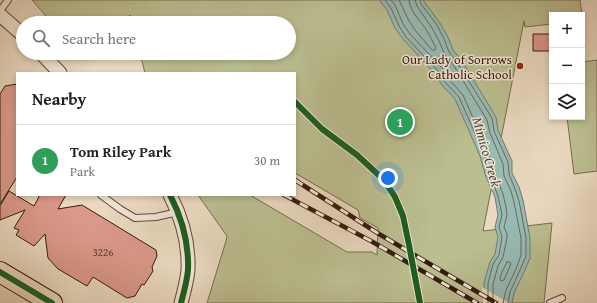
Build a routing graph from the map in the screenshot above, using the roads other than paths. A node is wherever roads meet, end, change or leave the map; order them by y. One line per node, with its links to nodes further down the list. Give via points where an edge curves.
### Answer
1 (8, 0): 2 (lane)
2 (0, 11)
3 (0, 16): 4 (street)
4 (16, 29)
5 (48, 60): 6 (street)
6 (59, 72)
7 (102, 196): 9 (lane, via 135,218)
8 (170, 196): 9 (street)
9 (178, 212): 13 (street, via 184,234 188,269)
10 (0, 272): 12 (main road)
11 (562, 298): 14 (lane)
12 (52, 303)
13 (181, 303)
14 (550, 303)

